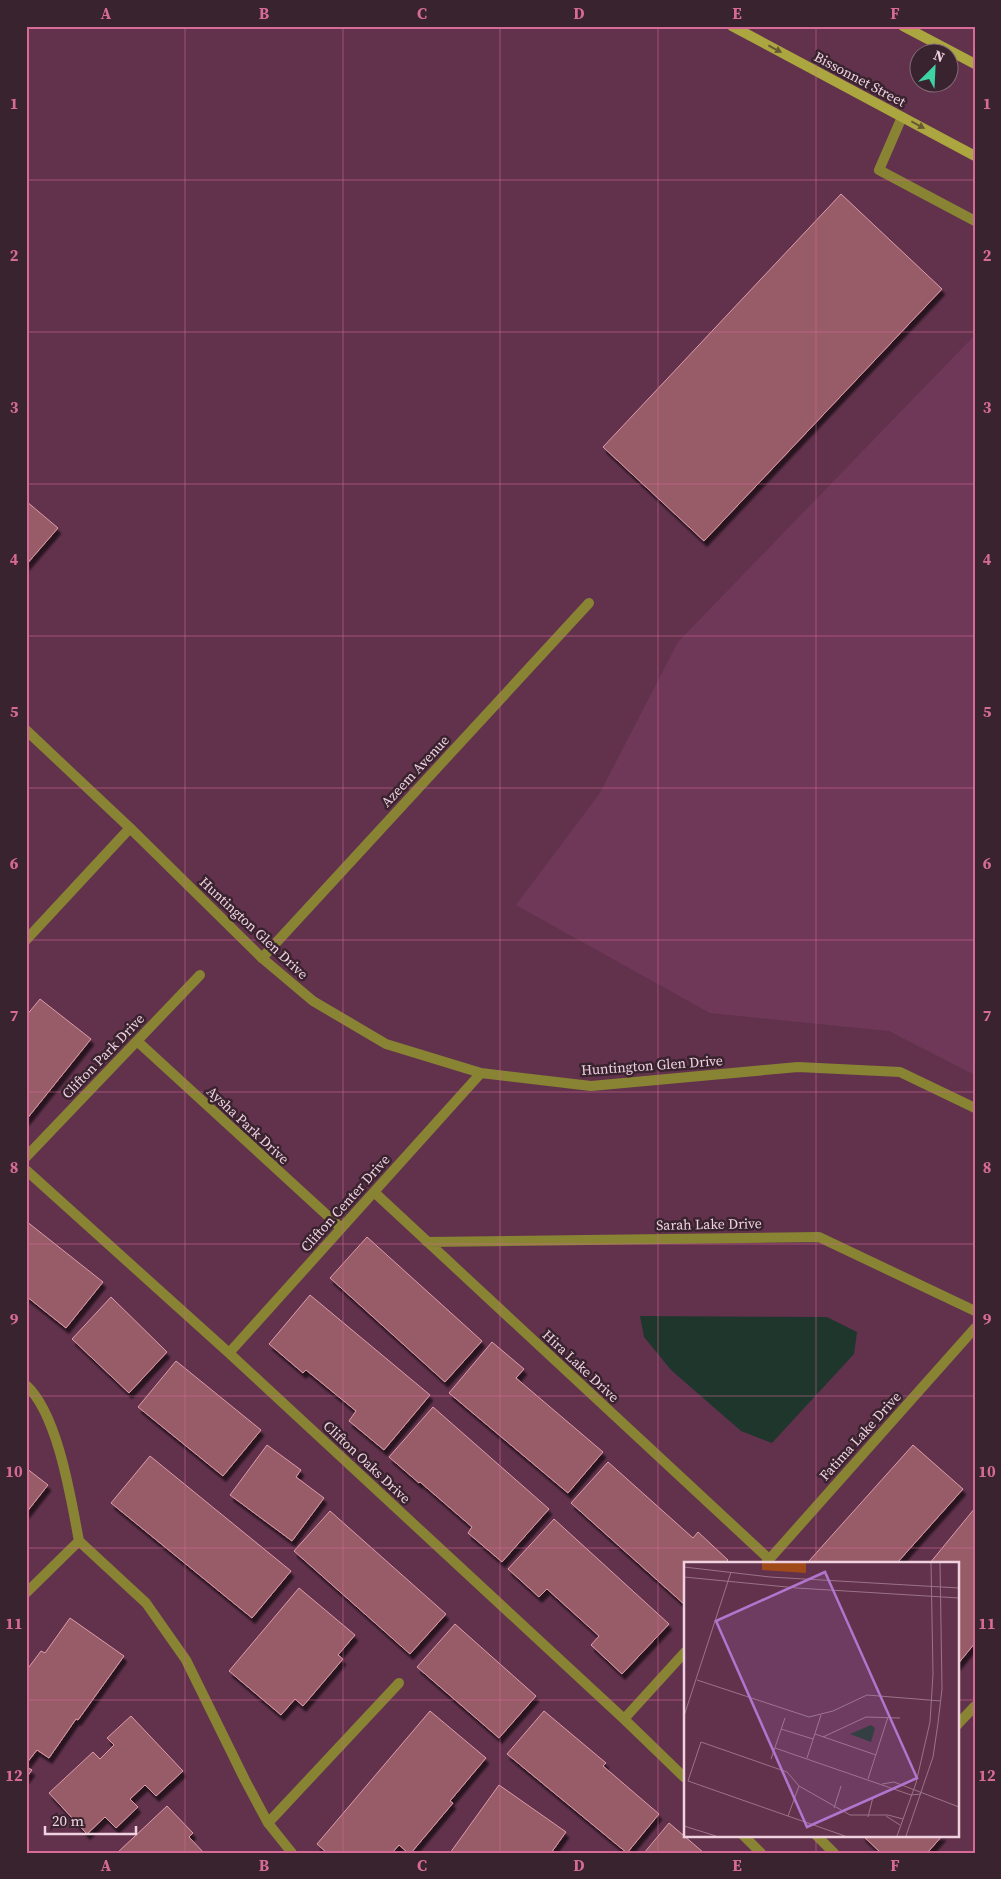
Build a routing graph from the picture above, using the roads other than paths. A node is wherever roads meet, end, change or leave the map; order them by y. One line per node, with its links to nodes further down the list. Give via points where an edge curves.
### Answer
1 (732, 26): 4 (main road, Bissonnet Street, one-way to 4)
2 (903, 26): 3 (main road)
3 (975, 64)
4 (902, 117): 5 (main road, Bissonnet Street, one-way to 5); 6 (street, via 879,170)
5 (975, 156)
6 (975, 221)
7 (589, 603): 11 (street, Azeem Avenue)
8 (26, 730): 9 (street, Huntington Glen Drive)
9 (130, 828): 10 (street); 11 (street, Huntington Glen Drive)
10 (26, 940)
11 (262, 958): 14 (street, Huntington Glen Drive, via 313,1001 386,1044)
12 (200, 975): 13 (street, Clifton Park Drive)
13 (137, 1041): 16 (street, Clifton Park Drive); 19 (street, Aysha Park Drive)
14 (481, 1073): 15 (street, Huntington Glen Drive, via 591,1086 798,1067 900,1072); 18 (street, Clifton Center Drive)
15 (975, 1108)
16 (26, 1157)
17 (26, 1170): 23 (street, Clifton Oaks Drive)
18 (374, 1192): 19 (street, Clifton Center Drive); 20 (street, Hira Lake Drive)
19 (340, 1228): 23 (street, Clifton Center Drive)
20 (427, 1242): 21 (street, Sarah Lake Drive, via 820,1237); 26 (street, Hira Lake Drive)
21 (975, 1312)
22 (975, 1328): 26 (street, Fatima Lake Drive)
23 (229, 1353): 31 (street, Clifton Oaks Drive)
24 (26, 1385): 25 (street, via 35,1393 51,1428 66,1476)
25 (79, 1541): 27 (street); 34 (street, via 146,1603 186,1660)
26 (767, 1561)
27 (26, 1593)
28 (684, 1653): 31 (street)
29 (399, 1683): 34 (street)
30 (975, 1706): 32 (street)
31 (624, 1719): 33 (street, Clifton Oaks Drive)
32 (958, 1724)
33 (684, 1777)
34 (268, 1823): 37 (street)
35 (744, 1836): 38 (street)
36 (817, 1836): 39 (street)
37 (292, 1853)
38 (761, 1853)
39 (834, 1853)

